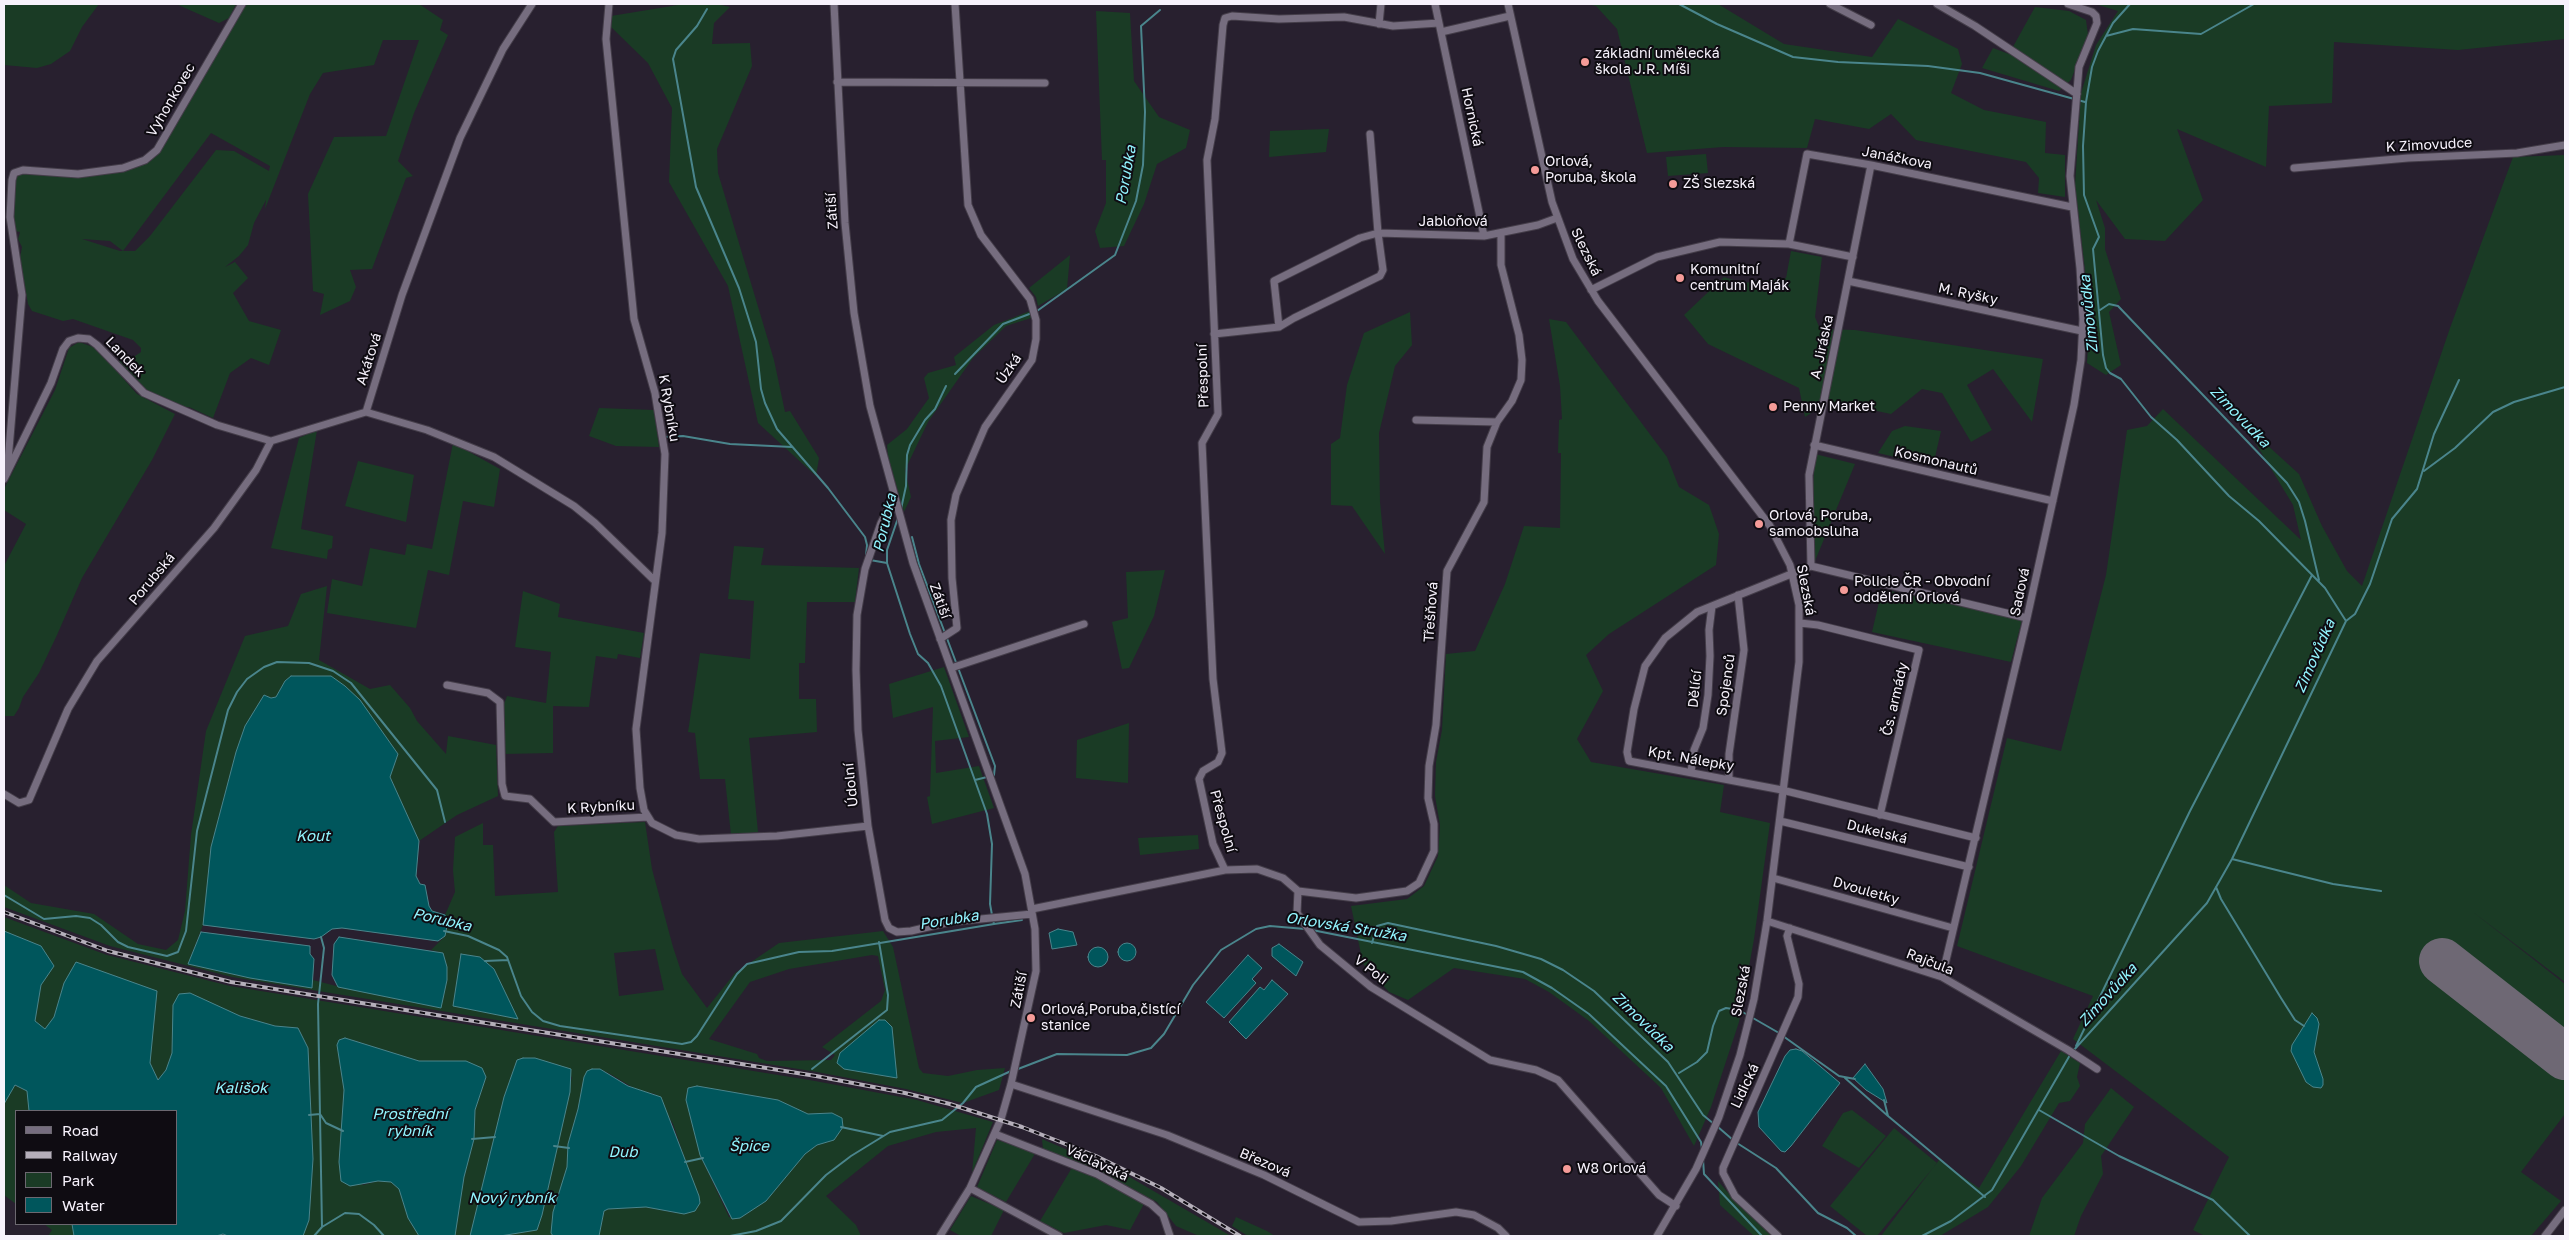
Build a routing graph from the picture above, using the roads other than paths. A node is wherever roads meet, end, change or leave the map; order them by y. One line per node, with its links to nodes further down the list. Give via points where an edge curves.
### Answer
1 (242, 4): 42 (street, Vyhonkovec, via 157,150 145,160 123,168 78,174 23,170 14,173 10,217 22,295)
2 (532, 4): 37 (street, Akátová, via 503,49 460,138 402,295)
3 (608, 4): 47 (street, K Rybníku, via 606,39 634,319 655,392 665,454 662,533)
4 (834, 4): 17 (street, Zátiší)
5 (955, 4): 18 (street, Úzká)
6 (1381, 4): 14 (street)
7 (1435, 4): 13 (street, Hornická)
8 (1508, 4): 12 (street, Slezská)
9 (1830, 4): 15 (street)
10 (1937, 4): 20 (street)
11 (2068, 4): 20 (street, Sadová, via 2092,12 2097,23 2079,67)
12 (1510, 16): 16 (street); 26 (street, Slezská)
13 (1439, 23): 14 (street, Přespolní); 16 (street, Hornická)
14 (1379, 24): 36 (street, Přespolní, via 1344,18 1226,18 1207,160)
15 (1871, 25)
16 (1441, 32): 29 (street, Hornická)
17 (838, 82): 18 (street); 43 (street, Zátiší, via 845,224 854,313 870,406)
18 (958, 82): 19 (street); 53 (street, Úzká, via 968,205 981,235 1030,298 1036,320 1036,338 1032,360 985,427 956,496 950,520 957,628)
19 (1045, 83)
20 (2076, 94): 25 (street, Sadová, via 2070,176)
21 (1370, 134): 27 (street)
22 (2565, 145): 24 (street, K Zimovudce, via 2517,152)
23 (1871, 165): 25 (street, Janáčkova); 30 (street, Janáčkova, via 1807,154); 31 (street, A. Jiráska)
24 (2294, 168)
25 (2072, 207): 35 (street, Sadová, via 2080,268)
26 (1556, 218): 28 (street, Jabloňová); 33 (street, Slezská, via 1573,259)
27 (1378, 234): 29 (street, Jabloňová); 34 (street, via 1383,270 1380,276); 34 (street, Jabloňová, via 1360,238 1274,281)
28 (1501, 234): 29 (street, Jabloňová); 39 (street, Třešňová, via 1501,265 1522,360 1521,380)
29 (1484, 236)
30 (1789, 244): 31 (street); 33 (street, via 1720,242 1679,250 1627,270)
31 (1853, 257): 32 (street, A. Jiráska)
32 (1848, 281): 35 (street, M. Ryšky); 41 (street, A. Jiráska)
33 (1591, 290): 46 (street, Slezská, via 1762,514 1782,549)
34 (1279, 327): 36 (street)
35 (2082, 331): 44 (street, Sadová, via 2074,405)
36 (1214, 334): 66 (street, Přespolní, via 1218,414 1202,444 1212,669 1222,753 1218,762 1203,771 1199,779 1213,844)
37 (366, 412): 40 (street); 47 (street, via 427,430 494,457 574,506)
38 (1416, 420): 39 (street)
39 (1497, 422): 68 (street, Třešňová, via 1487,447 1484,502 1447,571 1436,725 1429,766 1428,798 1434,824 1434,851 1428,867 1419,883 1407,891 1356,898)
40 (272, 441): 42 (street, Landek, via 217,425 144,392 98,345 89,339 78,338 69,341 63,349 51,383); 59 (street, Porubská, via 256,470 214,528 97,661 68,709 29,800 19,803)
41 (1814, 445): 44 (street, Kosmonautů); 45 (street, A. Jiráska, via 1808,493)
42 (5, 476)
43 (894, 497): 53 (street, Zátiší); 63 (street, Údolní, via 865,568 857,615 858,730)
44 (2053, 501): 50 (street, Sadová)
45 (1811, 566): 46 (street, Kpt. Nálepky); 50 (street)
46 (1792, 575): 48 (street, Kpt. Nálepky); 51 (street, Slezská)
47 (655, 581): 61 (street, K Rybníku, via 636,729 640,788)
48 (1738, 595): 49 (street, Kpt. Nálepky); 57 (street, Spojenců, via 1744,650 1729,754)
49 (1712, 606): 56 (street, Dělící, via 1708,695); 56 (street, Kpt. Nálepky, via 1697,612 1665,638 1645,666 1627,752 1629,761)
50 (2027, 618): 64 (street, Sadová)
51 (1800, 623): 58 (street, Slezská, via 1800,662); 60 (street, Čs. armády, via 1818,624 1919,650)
52 (1084, 624): 54 (street)
53 (940, 639): 54 (street, Zátiší)
54 (951, 668): 69 (street, Zátiší, via 1025,874)
55 (447, 685): 61 (street, K Rybníku, via 488,693 500,702 505,796 530,799 554,822)
56 (1691, 772): 57 (street, Kpt. Nálepky)
57 (1729, 779): 58 (street, Kpt. Nálepky)
58 (1782, 790): 60 (street); 62 (street, Slezská)
59 (4, 794)
60 (1880, 814): 64 (street)
61 (648, 817): 63 (street, K Rybníku, via 676,835 699,839 777,836)
62 (1780, 821): 65 (street, Dukelská); 67 (street, Slezská)
63 (868, 826): 69 (street, Údolní, via 882,907 889,928 897,932 911,931 950,922)
64 (1976, 838): 65 (street, Sadová)
65 (1969, 867): 72 (street, Sadová)
66 (1225, 870): 68 (street, via 1257,869 1284,878); 69 (street)
67 (1773, 878): 70 (street, Slezská); 72 (street, Dvouletky)
68 (1298, 891): 78 (street, V Poli, via 1297,913 1320,945 1371,987 1490,1060 1536,1070 1558,1080 1659,1195)
69 (1032, 912): 75 (street, Zátiší, via 1036,971)
70 (1767, 920): 71 (street, Rajčula); 78 (street, Slezská, via 1754,999 1740,1055 1708,1143)
71 (1790, 928): 73 (street, Rajčula); 85 (street, Lidická, via 1788,936 1799,984 1798,997 1723,1168 1735,1196)
72 (1953, 928): 73 (street, Sadová)
73 (1942, 977): 74 (street, Rajčula)
74 (2097, 1069)
75 (1011, 1084): 76 (street, Zátiší); 83 (street, Březová, via 1167,1135 1264,1175 1360,1222 1456,1212 1474,1215)
76 (995, 1134): 77 (street, Zátiší); 82 (street, Václavská, via 1124,1188 1158,1209)
77 (970, 1188): 80 (street, Zátiší); 81 (street)
78 (1676, 1206): 84 (street, Slezská)
79 (2565, 1210): 86 (street)
80 (940, 1236)
81 (1059, 1236)
82 (1170, 1236)
83 (1506, 1236)
84 (1657, 1236)
85 (1778, 1236)
86 (2545, 1236)

